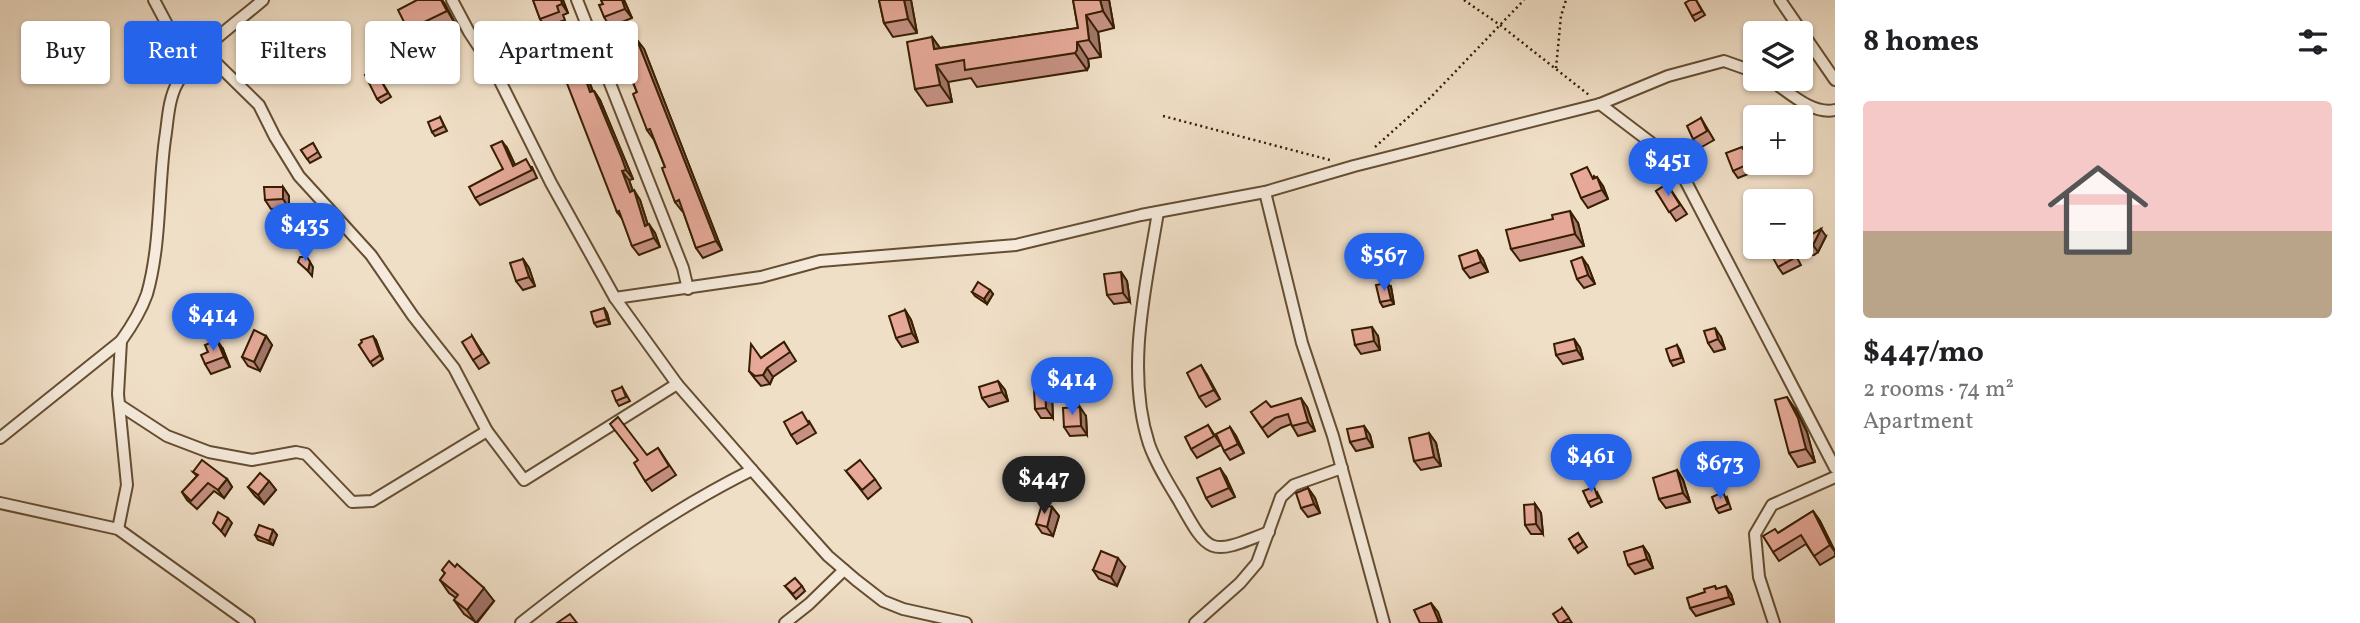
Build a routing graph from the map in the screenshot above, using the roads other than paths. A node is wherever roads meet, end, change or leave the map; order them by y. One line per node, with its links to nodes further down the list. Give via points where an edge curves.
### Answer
1 (154, 0): 6 (street)
2 (262, 0): 7 (street)
3 (452, 0): 18 (street, via 496,72)
4 (577, 0): 17 (street)
5 (1780, 0): 10 (street)
6 (165, 21)
7 (222, 35)
8 (1743, 68): 13 (street, via 1724,61 1668,76)
9 (222, 69): 22 (street, via 259,105 299,176 371,255 454,368)
10 (1835, 80)
11 (176, 84): 19 (street, via 159,187 153,268 146,297)
12 (1787, 91): 14 (street, via 1812,108)
13 (1600, 104): 15 (street); 25 (street, via 1658,148 1684,178)
14 (1835, 110)
15 (1265, 192): 16 (street); 24 (street, via 1301,343)
16 (1158, 212): 17 (street, via 1016,245 820,261); 30 (street, via 1139,345 1140,390 1150,445 1206,544 1228,548)
17 (688, 289): 18 (street)
18 (615, 298): 20 (street)
19 (121, 341): 21 (street); 23 (street)
20 (677, 384): 22 (street, via 527,479 521,478); 26 (street)
21 (121, 406): 22 (street, via 167,436 209,452 252,460 306,454 352,502 372,501); 29 (street, via 127,485)
22 (487, 432)
23 (0, 438)
24 (1342, 468): 30 (street, via 1294,485 1281,498); 37 (street)
25 (1835, 468)
26 (751, 470): 31 (street); 33 (street, via 665,519)
27 (1835, 477): 38 (street, via 1772,505 1755,534 1759,577)
28 (0, 503): 29 (street)
29 (118, 530): 32 (street)
30 (1269, 532): 36 (street, via 1250,573)
31 (844, 570): 34 (street); 35 (street, via 883,601)
32 (250, 623)
33 (521, 623)
34 (785, 623)
35 (967, 623)
36 (1195, 623)
37 (1384, 623)
38 (1774, 623)

